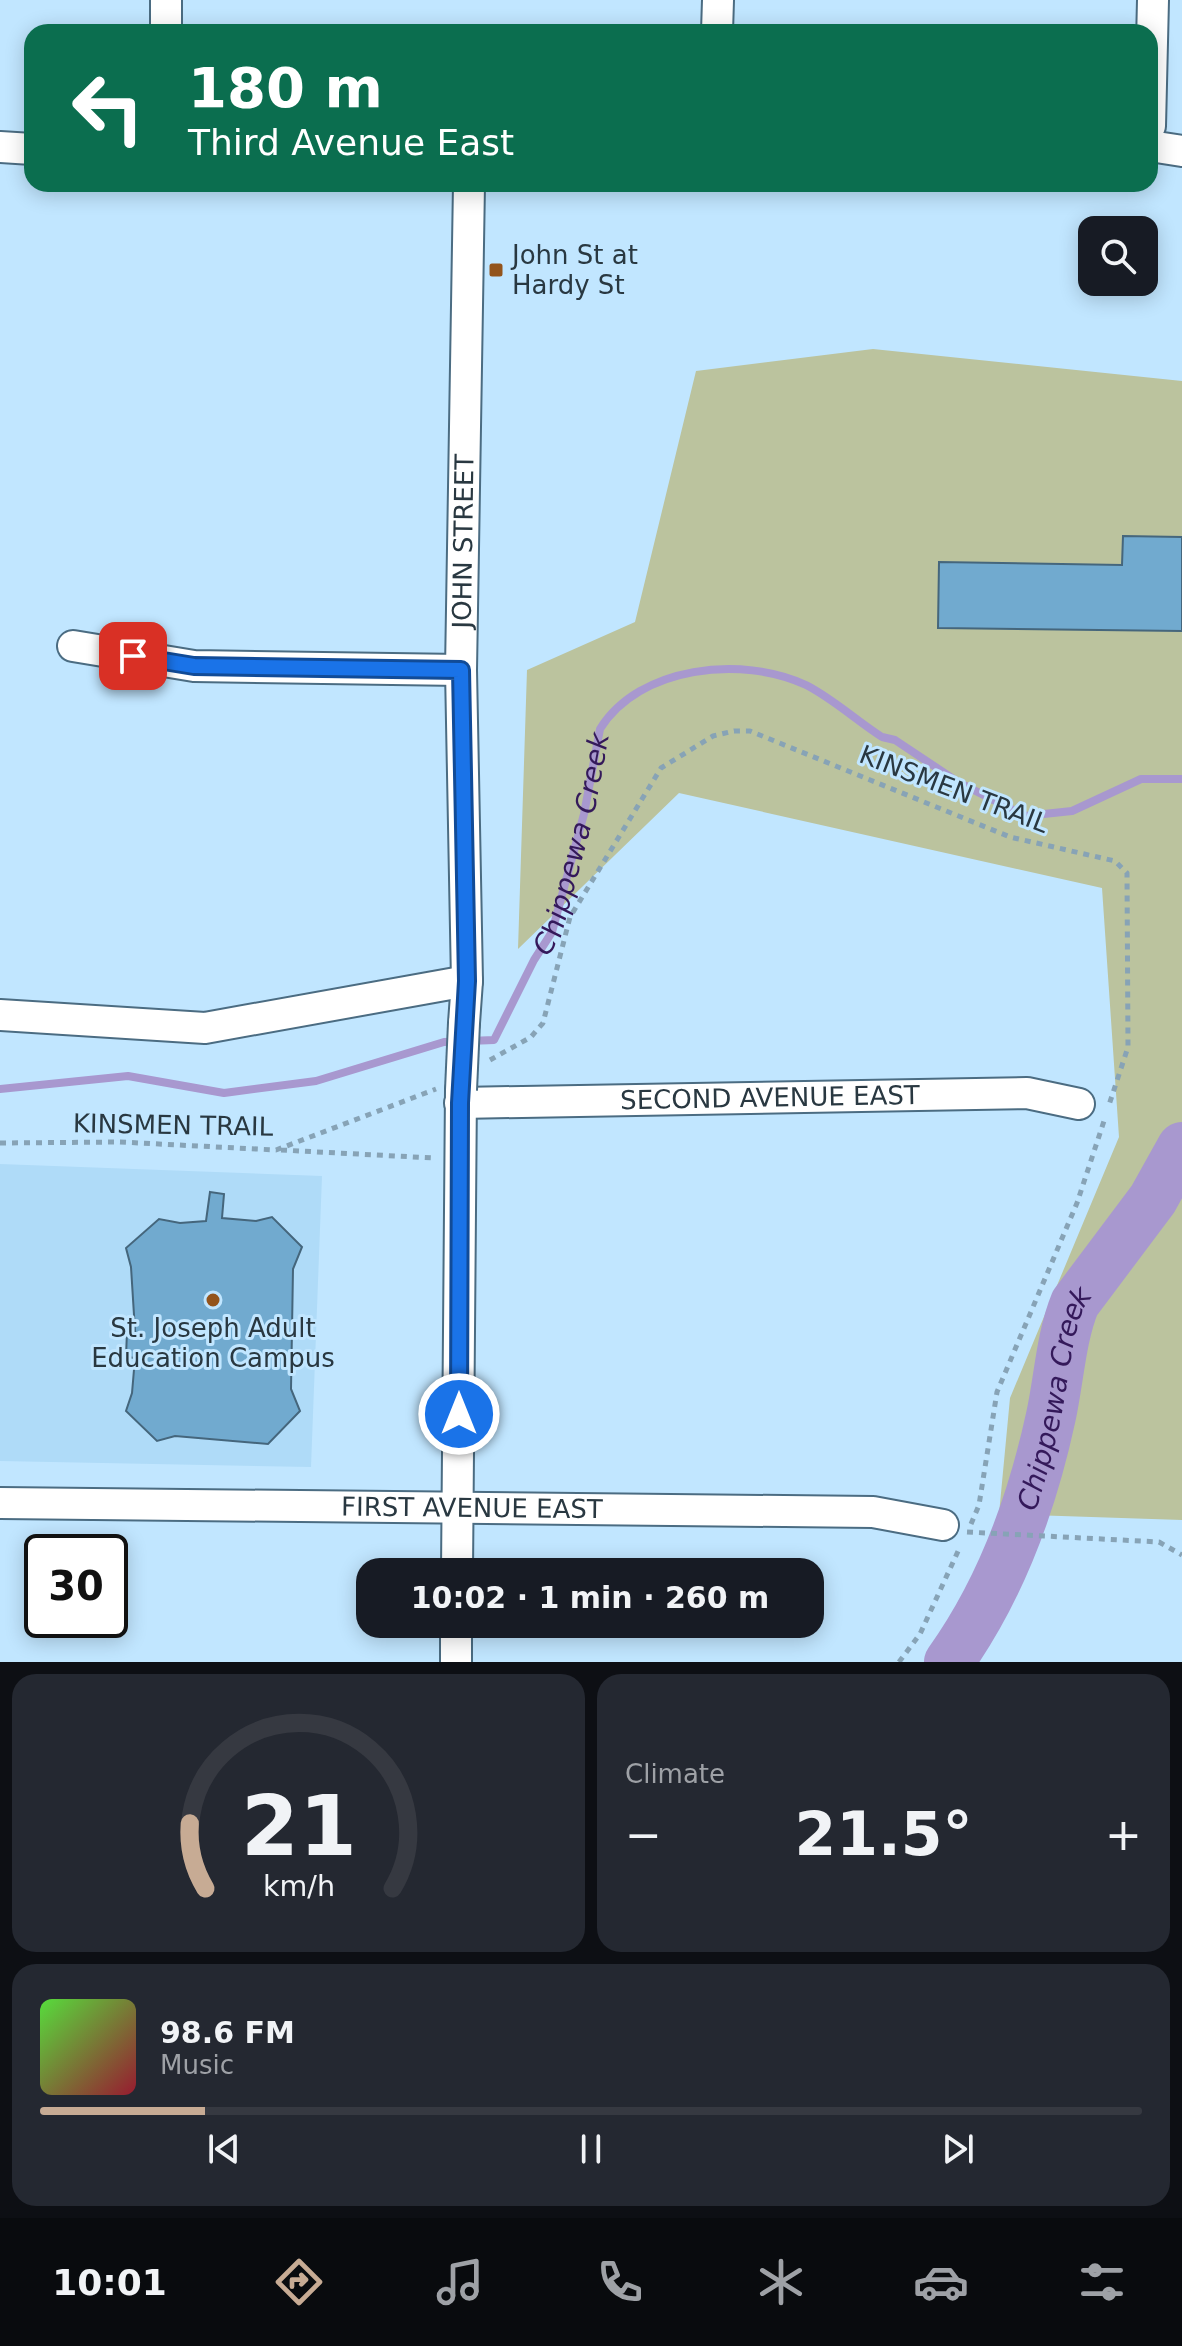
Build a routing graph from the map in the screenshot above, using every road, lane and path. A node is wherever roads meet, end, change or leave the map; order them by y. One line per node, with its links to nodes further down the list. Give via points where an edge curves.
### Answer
1 (166, 0): 4 (street)
2 (718, 0): 5 (street)
3 (1153, 0): 6 (street)
4 (166, 24)
5 (717, 24)
6 (1152, 24)
7 (0, 147): 9 (street)
8 (1158, 147): 10 (street)
9 (24, 148)
10 (1182, 151)
11 (469, 192): 13 (street, JOHN STREET)
12 (73, 646): 13 (street, via 194,666)
13 (461, 670): 14 (street, JOHN STREET)
14 (467, 981): 15 (street, via 205,1028); 18 (street, JOHN STREET, bridge)
15 (0, 1015)
16 (502, 1053): 25 (path, KINSMEN TRAIL, via 531,1037 543,1023 570,917 637,803 661,768 713,736 750,731 1010,837 1123,866 1129,904 1128,1047 1077,1203 997,1392 979,1505)
17 (431, 1091): 21 (path, KINSMEN TRAIL)
18 (461, 1096): 19 (street, SECOND AVENUE EAST, via 1027,1093); 22 (street, JOHN STREET)
19 (1079, 1104)
20 (0, 1143): 21 (path, KINSMEN TRAIL, via 120,1142)
21 (276, 1150): 22 (path)
22 (460, 1159): 24 (street, JOHN STREET)
23 (0, 1503): 24 (street, FIRST AVENUE EAST)
24 (458, 1509): 25 (street, FIRST AVENUE EAST, via 873,1512); 27 (street, JOHN STREET)
25 (955, 1529): 26 (path, via 985,1535 1159,1542); 30 (path, KINSMEN TRAIL, via 920,1634)
26 (1182, 1555)
27 (457, 1558)
28 (456, 1638): 29 (street)
29 (456, 1662)
30 (899, 1662)

